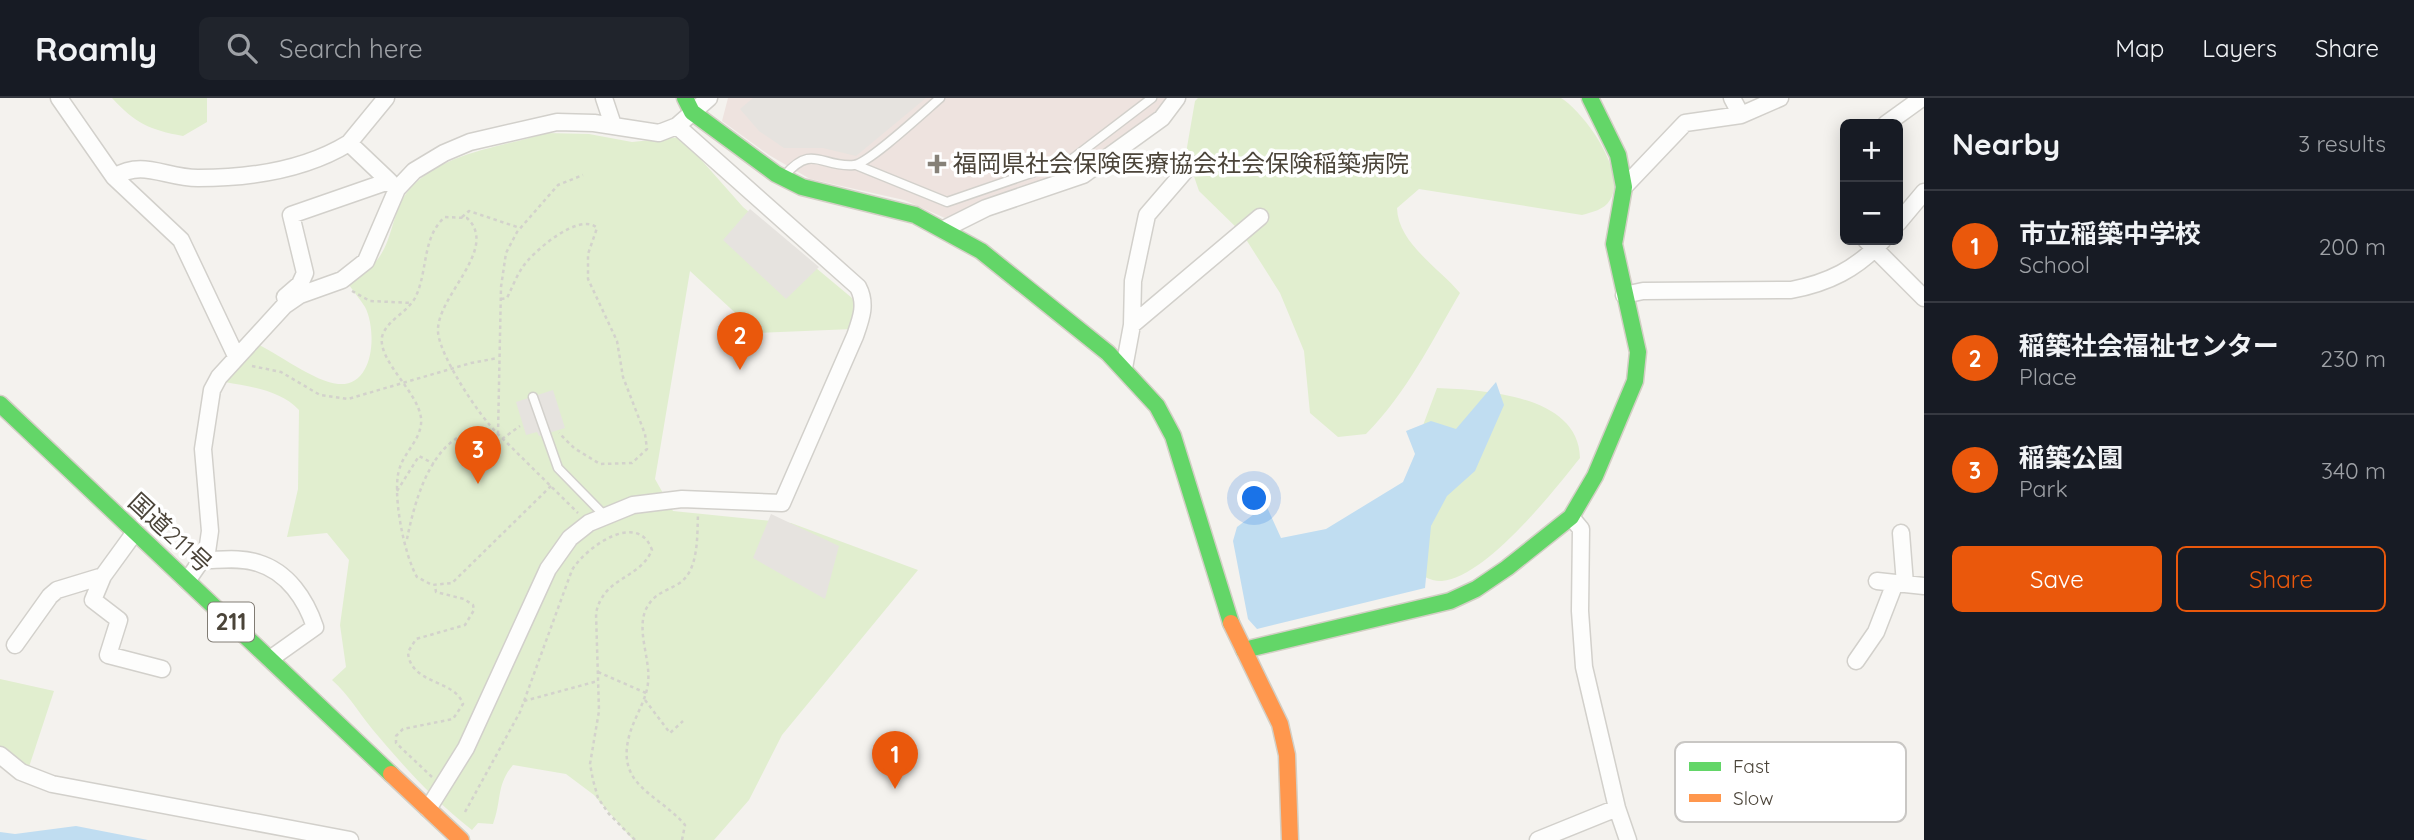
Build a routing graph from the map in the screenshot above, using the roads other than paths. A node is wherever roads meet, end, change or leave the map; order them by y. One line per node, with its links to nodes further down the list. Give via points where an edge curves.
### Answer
1 (59, 98): 20 (street)
2 (386, 98): 17 (street)
3 (604, 98): 15 (street)
4 (709, 98): 12 (street)
5 (940, 98): 19 (lane)
6 (1152, 98): 19 (lane, via 1072,159 947,202)
7 (1177, 98): 27 (street, via 1162,118 1083,175 986,208)
8 (1590, 98): 23 (main road, via 1618,155)
9 (1732, 98): 13 (street)
10 (1780, 98): 13 (street)
11 (1922, 98): 14 (street)
12 (688, 105): 16 (street); 21 (main road)
13 (1741, 115): 23 (street, via 1685,123)
14 (1893, 119)
15 (613, 125): 16 (street, via 659,133); 22 (street, via 557,122 470,142)
16 (677, 126): 38 (street, via 858,287 863,296 862,313 782,503 699,500 633,505)
17 (349, 143): 20 (street, via 329,155 244,176 195,178 140,168); 22 (street)
18 (1191, 164): 33 (street, via 1147,215 1133,281)
19 (856, 166): 21 (lane, via 806,158)
20 (114, 177): 34 (street, via 181,240)
21 (783, 177): 27 (main road, via 830,195 884,205)
22 (393, 185): 32 (street, via 366,261 342,280 300,295); 32 (street, via 291,215 304,279)
23 (1624, 187): 30 (main road, via 1614,244)
24 (1924, 192): 26 (street)
25 (1260, 217): 33 (street)
26 (1903, 217)
27 (944, 229): 35 (main road, via 1014,275)
28 (1872, 245): 30 (street, via 1839,277 1791,290)
29 (1876, 245): 31 (street)
30 (1624, 295): 39 (main road, via 1638,352 1636,381 1595,476)
31 (1924, 298)
32 (264, 324): 34 (street)
33 (1132, 324): 35 (street)
34 (234, 359): 42 (street, via 212,390 203,449 210,531)
35 (1124, 368): 49 (main road, via 1157,407 1173,436 1227,614)
36 (533, 397): 38 (lane, via 558,468)
37 (0, 404): 40 (main road, 国道211号 / 211)
38 (604, 515): 55 (street, via 558,550 471,739)
39 (1571, 517): 49 (main road, via 1507,568 1450,601); 54 (street, via 1581,529 1584,667)
40 (135, 532): 43 (street); 44 (main road, 国道211号 / 211)
41 (1901, 533): 46 (street)
42 (203, 560): 44 (street); 50 (street, via 259,563 294,587 307,605 315,627)
43 (103, 576): 48 (street, via 57,590); 52 (street, via 93,600 119,620 108,655)
44 (187, 581): 50 (main road, 国道211号 / 211)
45 (1877, 581): 46 (street)
46 (1900, 584): 47 (street); 51 (street)
47 (1924, 586)
48 (15, 645)
49 (1244, 650): 58 (main road, via 1280,724 1287,755)
50 (271, 659): 55 (main road, 国道211号 / 211)
51 (1856, 661)
52 (162, 669)
53 (0, 755): 56 (street, via 21,772 52,784)
54 (1617, 808): 59 (street); 60 (street)
55 (428, 809): 57 (main road, 国道211号 / 211)
56 (350, 840)
57 (461, 840)
58 (1290, 840)
59 (1538, 840)
60 (1628, 840)

